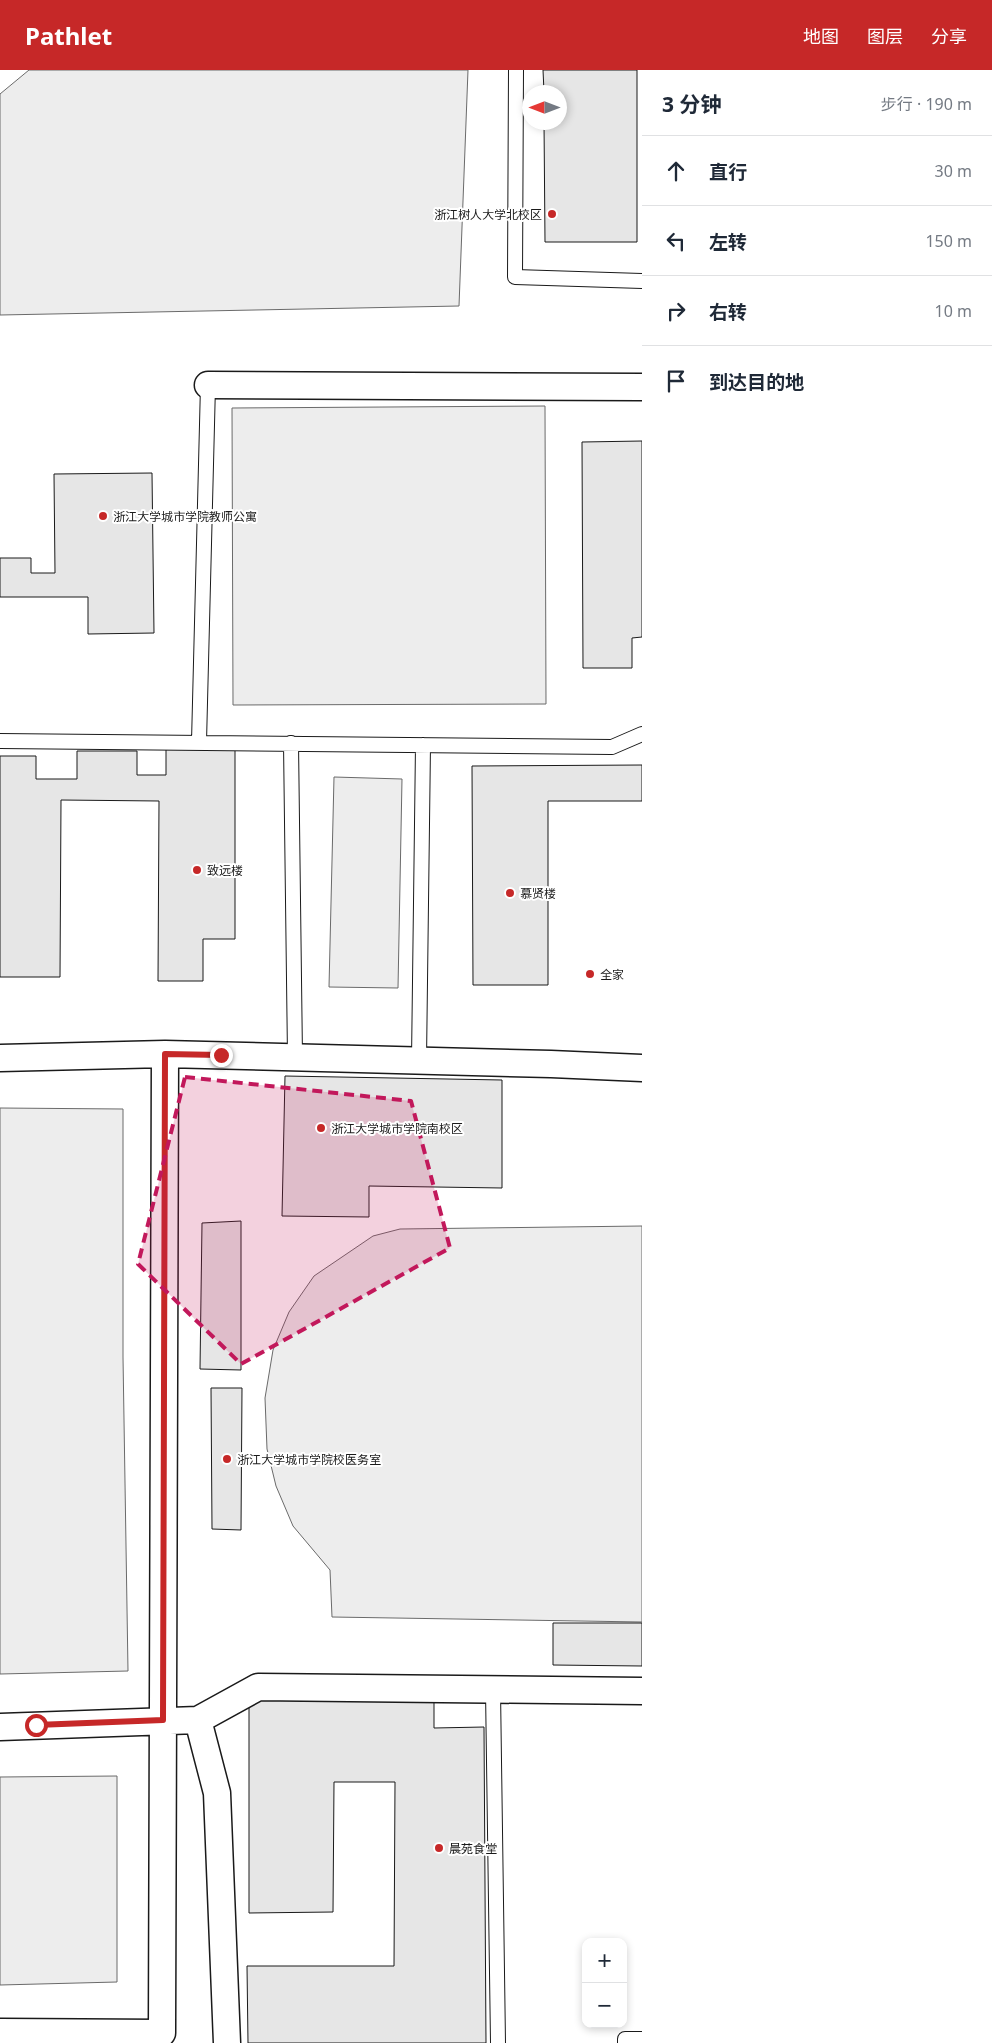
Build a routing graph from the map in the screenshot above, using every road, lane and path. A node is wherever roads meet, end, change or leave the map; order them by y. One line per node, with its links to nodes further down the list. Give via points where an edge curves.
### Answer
1 (516, 70): 2 (lane, via 515,277)
2 (642, 280)
3 (208, 385): 4 (street); 7 (lane)
4 (642, 387)
5 (642, 734): 9 (lane, via 612,747)
6 (0, 741): 7 (lane)
7 (200, 742): 8 (lane)
8 (291, 743): 9 (lane); 11 (lane)
9 (423, 745): 13 (lane)
10 (165, 1054): 11 (street); 12 (street); 17 (street)
11 (295, 1057): 13 (street)
12 (0, 1058)
13 (419, 1060): 14 (street)
14 (642, 1068)
15 (493, 1690): 16 (street); 18 (street, via 258,1688); 24 (lane)
16 (642, 1691)
17 (163, 1720): 18 (street); 19 (street); 21 (street)
18 (198, 1720): 23 (street, via 217,1793)
19 (0, 1727)
20 (0, 2032): 21 (street)
21 (162, 2038)
22 (642, 2039): 25 (lane, via 625,2040)
23 (227, 2043)
24 (498, 2043)
25 (625, 2043)

